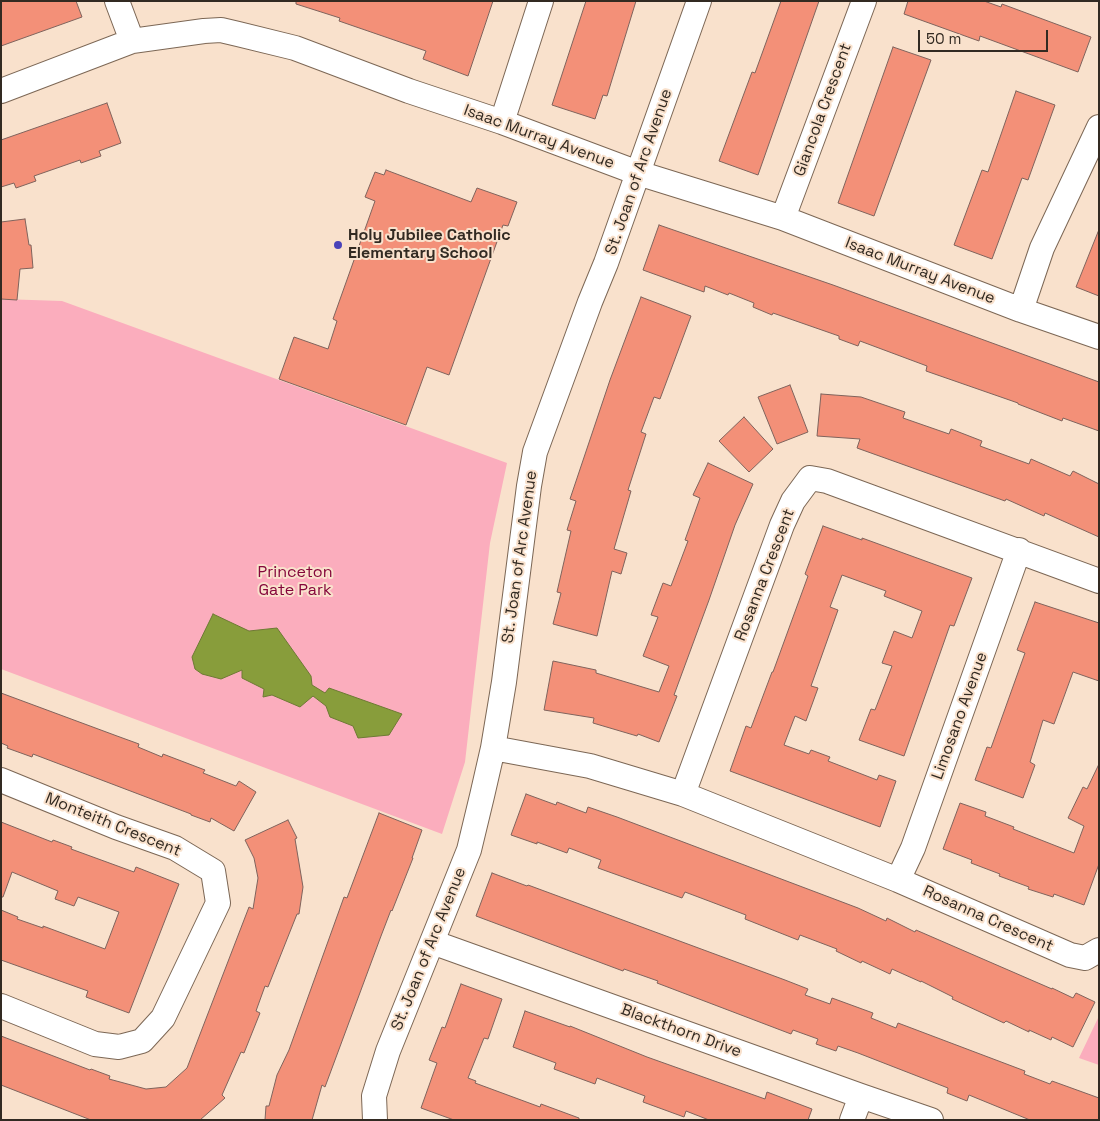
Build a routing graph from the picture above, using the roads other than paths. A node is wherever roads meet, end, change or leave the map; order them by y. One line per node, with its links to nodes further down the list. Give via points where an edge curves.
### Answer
1 (117, 1): 5 (street)
2 (541, 1): 7 (street)
3 (699, 1): 9 (street, St. Joan of Arc Avenue)
4 (864, 1): 10 (street, Giancola Crescent)
5 (132, 41): 6 (street, Isaac Murray Avenue); 7 (street, Isaac Murray Avenue, via 221,30 295,48)
6 (1, 91)
7 (502, 122): 9 (street, Isaac Murray Avenue)
8 (1099, 127): 11 (street, via 1042,248)
9 (638, 174): 10 (street, Isaac Murray Avenue); 15 (street, St. Joan of Arc Avenue, via 535,452)
10 (783, 218): 11 (street, Isaac Murray Avenue)
11 (1022, 310): 12 (street, Isaac Murray Avenue)
12 (1099, 337)
13 (1019, 550): 14 (street, Rosanna Crescent); 17 (street, Rosanna Crescent, via 810,478 793,501 782,525); 18 (street, Limosano Avenue, via 913,848)
14 (1099, 581)
15 (493, 748): 17 (street, Rosanna Crescent, via 590,766); 19 (street, St. Joan of Arc Avenue, via 469,850)
16 (1, 780): 21 (street, Monteith Crescent, via 175,848 213,871 218,903 164,1018 142,1041 119,1046 95,1044)
17 (683, 794): 18 (street, Rosanna Crescent)
18 (898, 880): 20 (street, Rosanna Crescent, via 1070,955 1085,958)
19 (432, 942): 22 (street, Blackthorn Drive); 23 (street, St. Joan of Arc Avenue, via 388,1051 374,1096)
20 (1099, 950)
21 (1, 1006)
22 (861, 1096): 24 (street); 25 (street, Blackthorn Drive)
23 (375, 1120)
24 (852, 1120)
25 (931, 1120)

